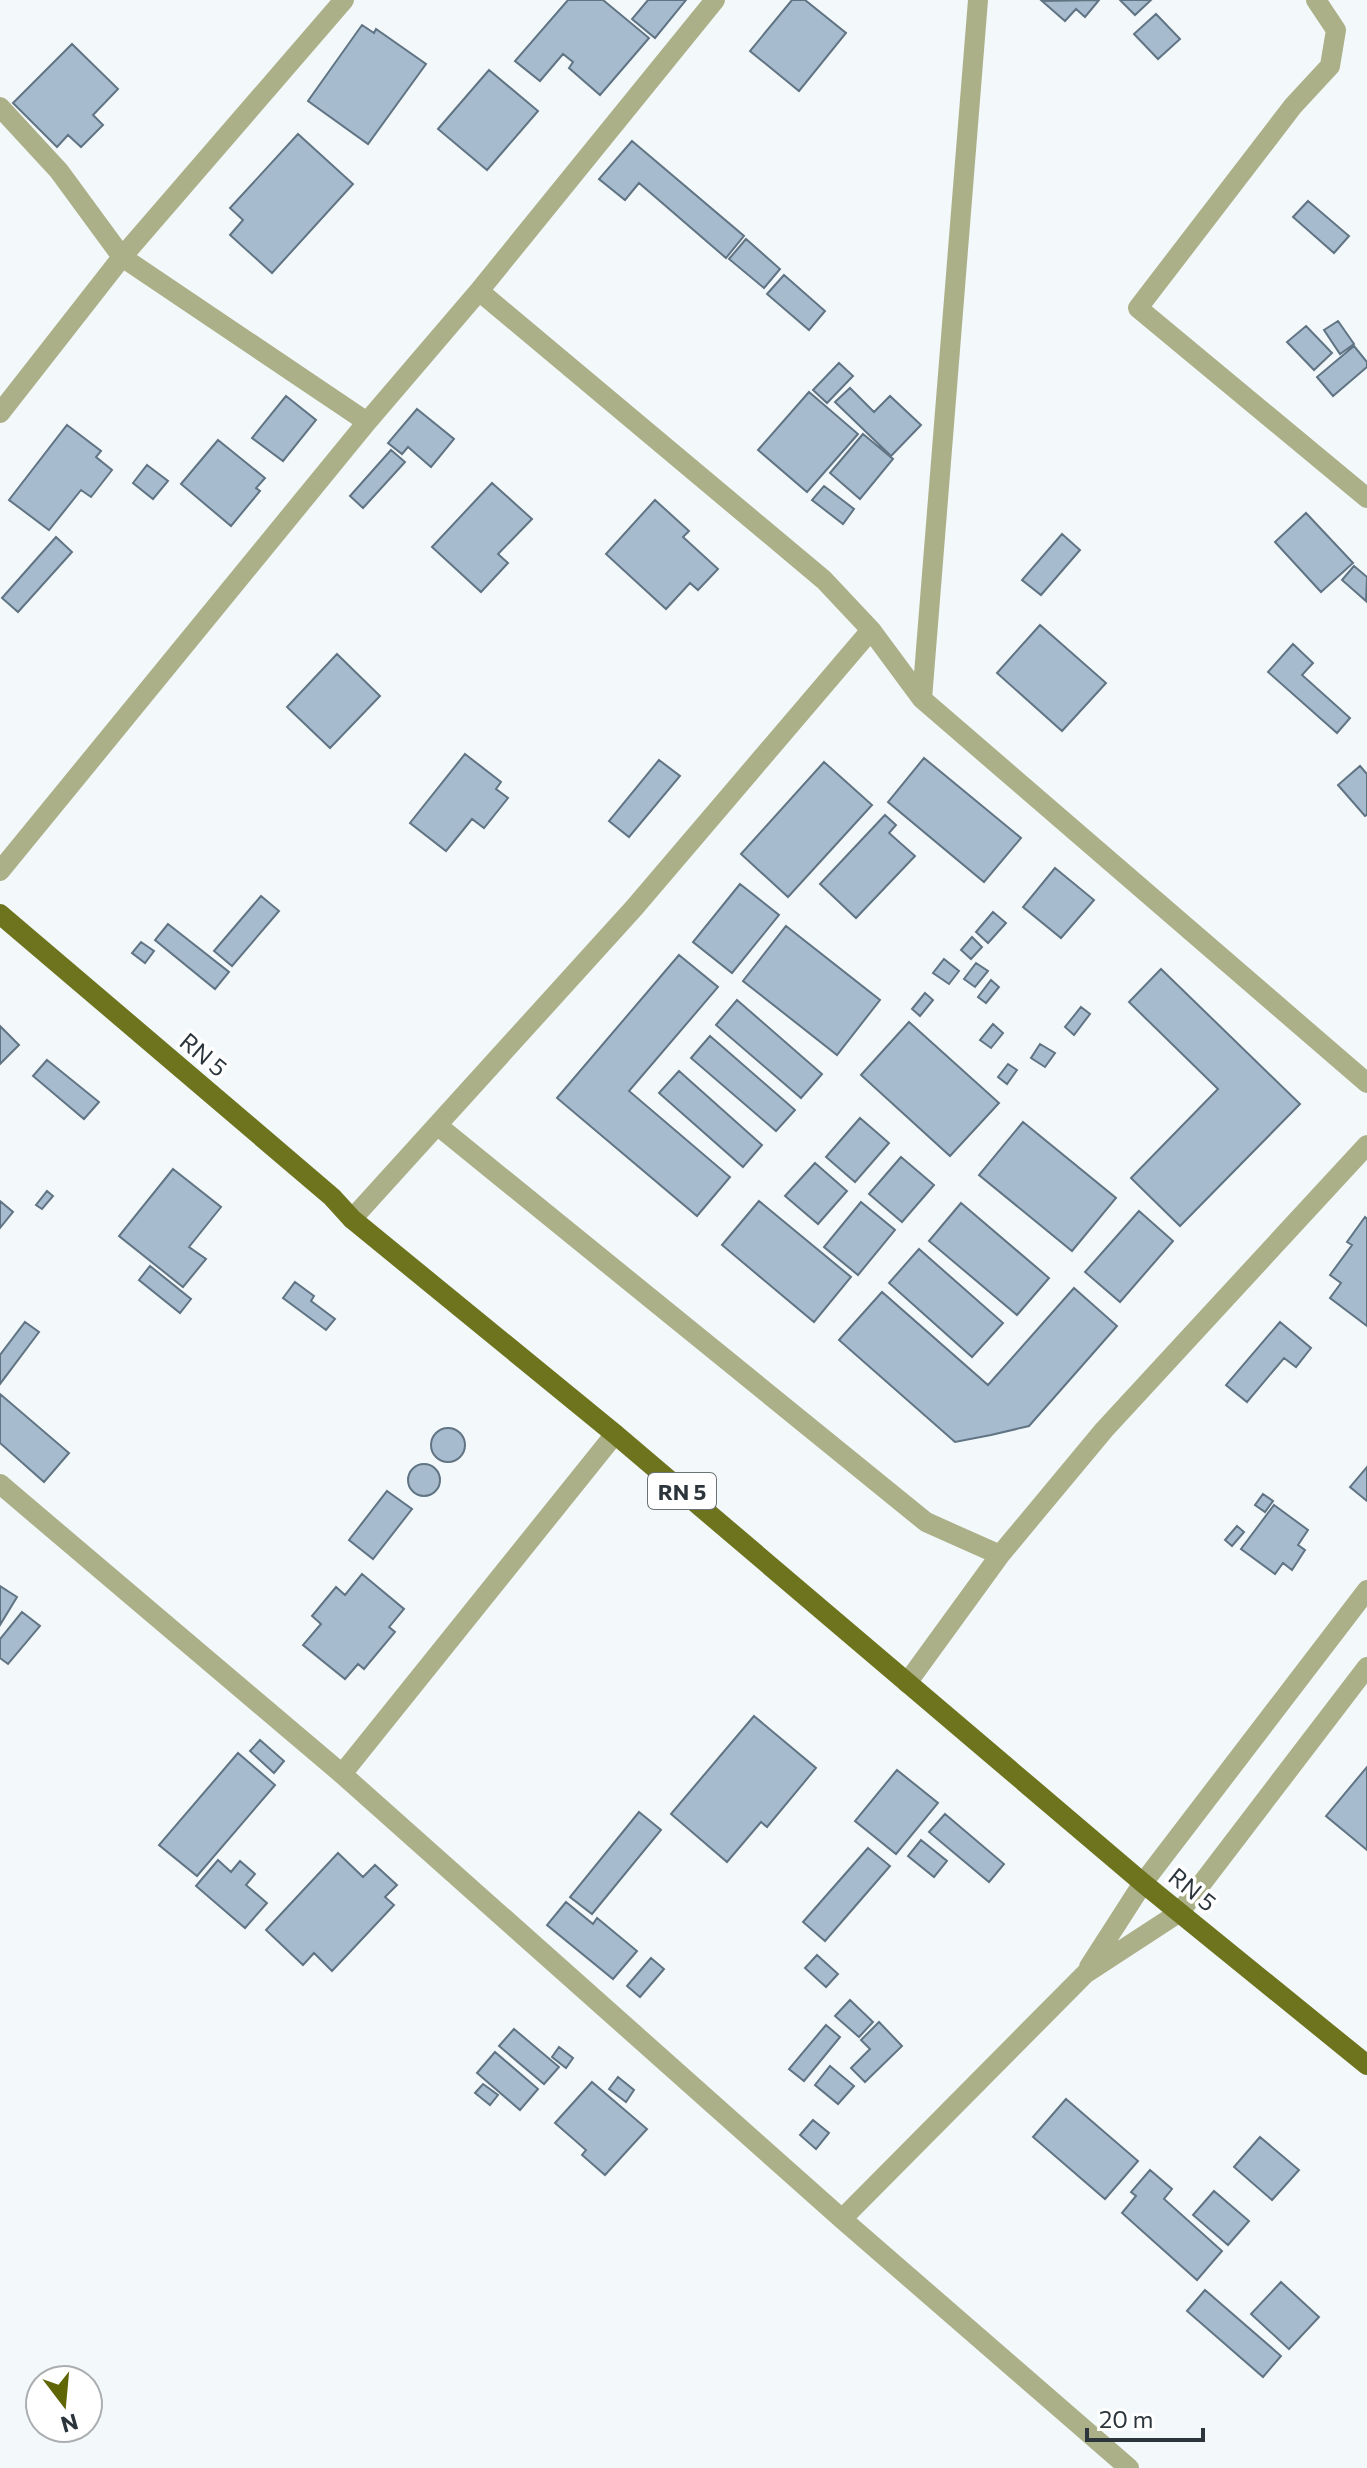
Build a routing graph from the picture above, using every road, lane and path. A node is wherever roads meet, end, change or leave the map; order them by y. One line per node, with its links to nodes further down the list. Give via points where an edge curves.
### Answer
1 (344, 0): 6 (street)
2 (715, 0): 7 (street)
3 (978, 0): 12 (street)
4 (1316, 0): 10 (street, via 1336,30 1330,66 1293,106 1138,308)
5 (0, 107): 6 (street, via 59,171)
6 (122, 257): 8 (street); 9 (street)
7 (479, 291): 9 (street); 11 (street, via 824,580)
8 (0, 413)
9 (367, 422): 13 (street)
10 (1367, 498)
11 (871, 630): 12 (street); 16 (street, via 634,908)
12 (922, 699): 15 (street)
13 (0, 871)
14 (0, 914): 18 (main road, RN 5 / RN 5)
15 (1367, 1083)
16 (437, 1125): 18 (street); 21 (street, via 926,1522)
17 (1367, 1145): 21 (street, via 1104,1430)
18 (352, 1219): 19 (main road, RN 5 / RN 5)
19 (615, 1434): 24 (main road, RN 5 / RN 5); 25 (street)
20 (0, 1484): 25 (street)
21 (1000, 1555): 24 (street)
22 (1367, 1590): 26 (street)
23 (1367, 1667): 27 (street)
24 (907, 1683): 26 (main road, RN 5 / RN 5)
25 (342, 1774): 30 (street)
26 (1143, 1883): 27 (main road, RN 5 / RN 5); 28 (street)
27 (1180, 1912): 28 (street); 29 (main road, RN 5 / RN 5)
28 (1085, 1974): 30 (street)
29 (1367, 2065)
30 (842, 2219): 31 (street)
31 (1129, 2468)

